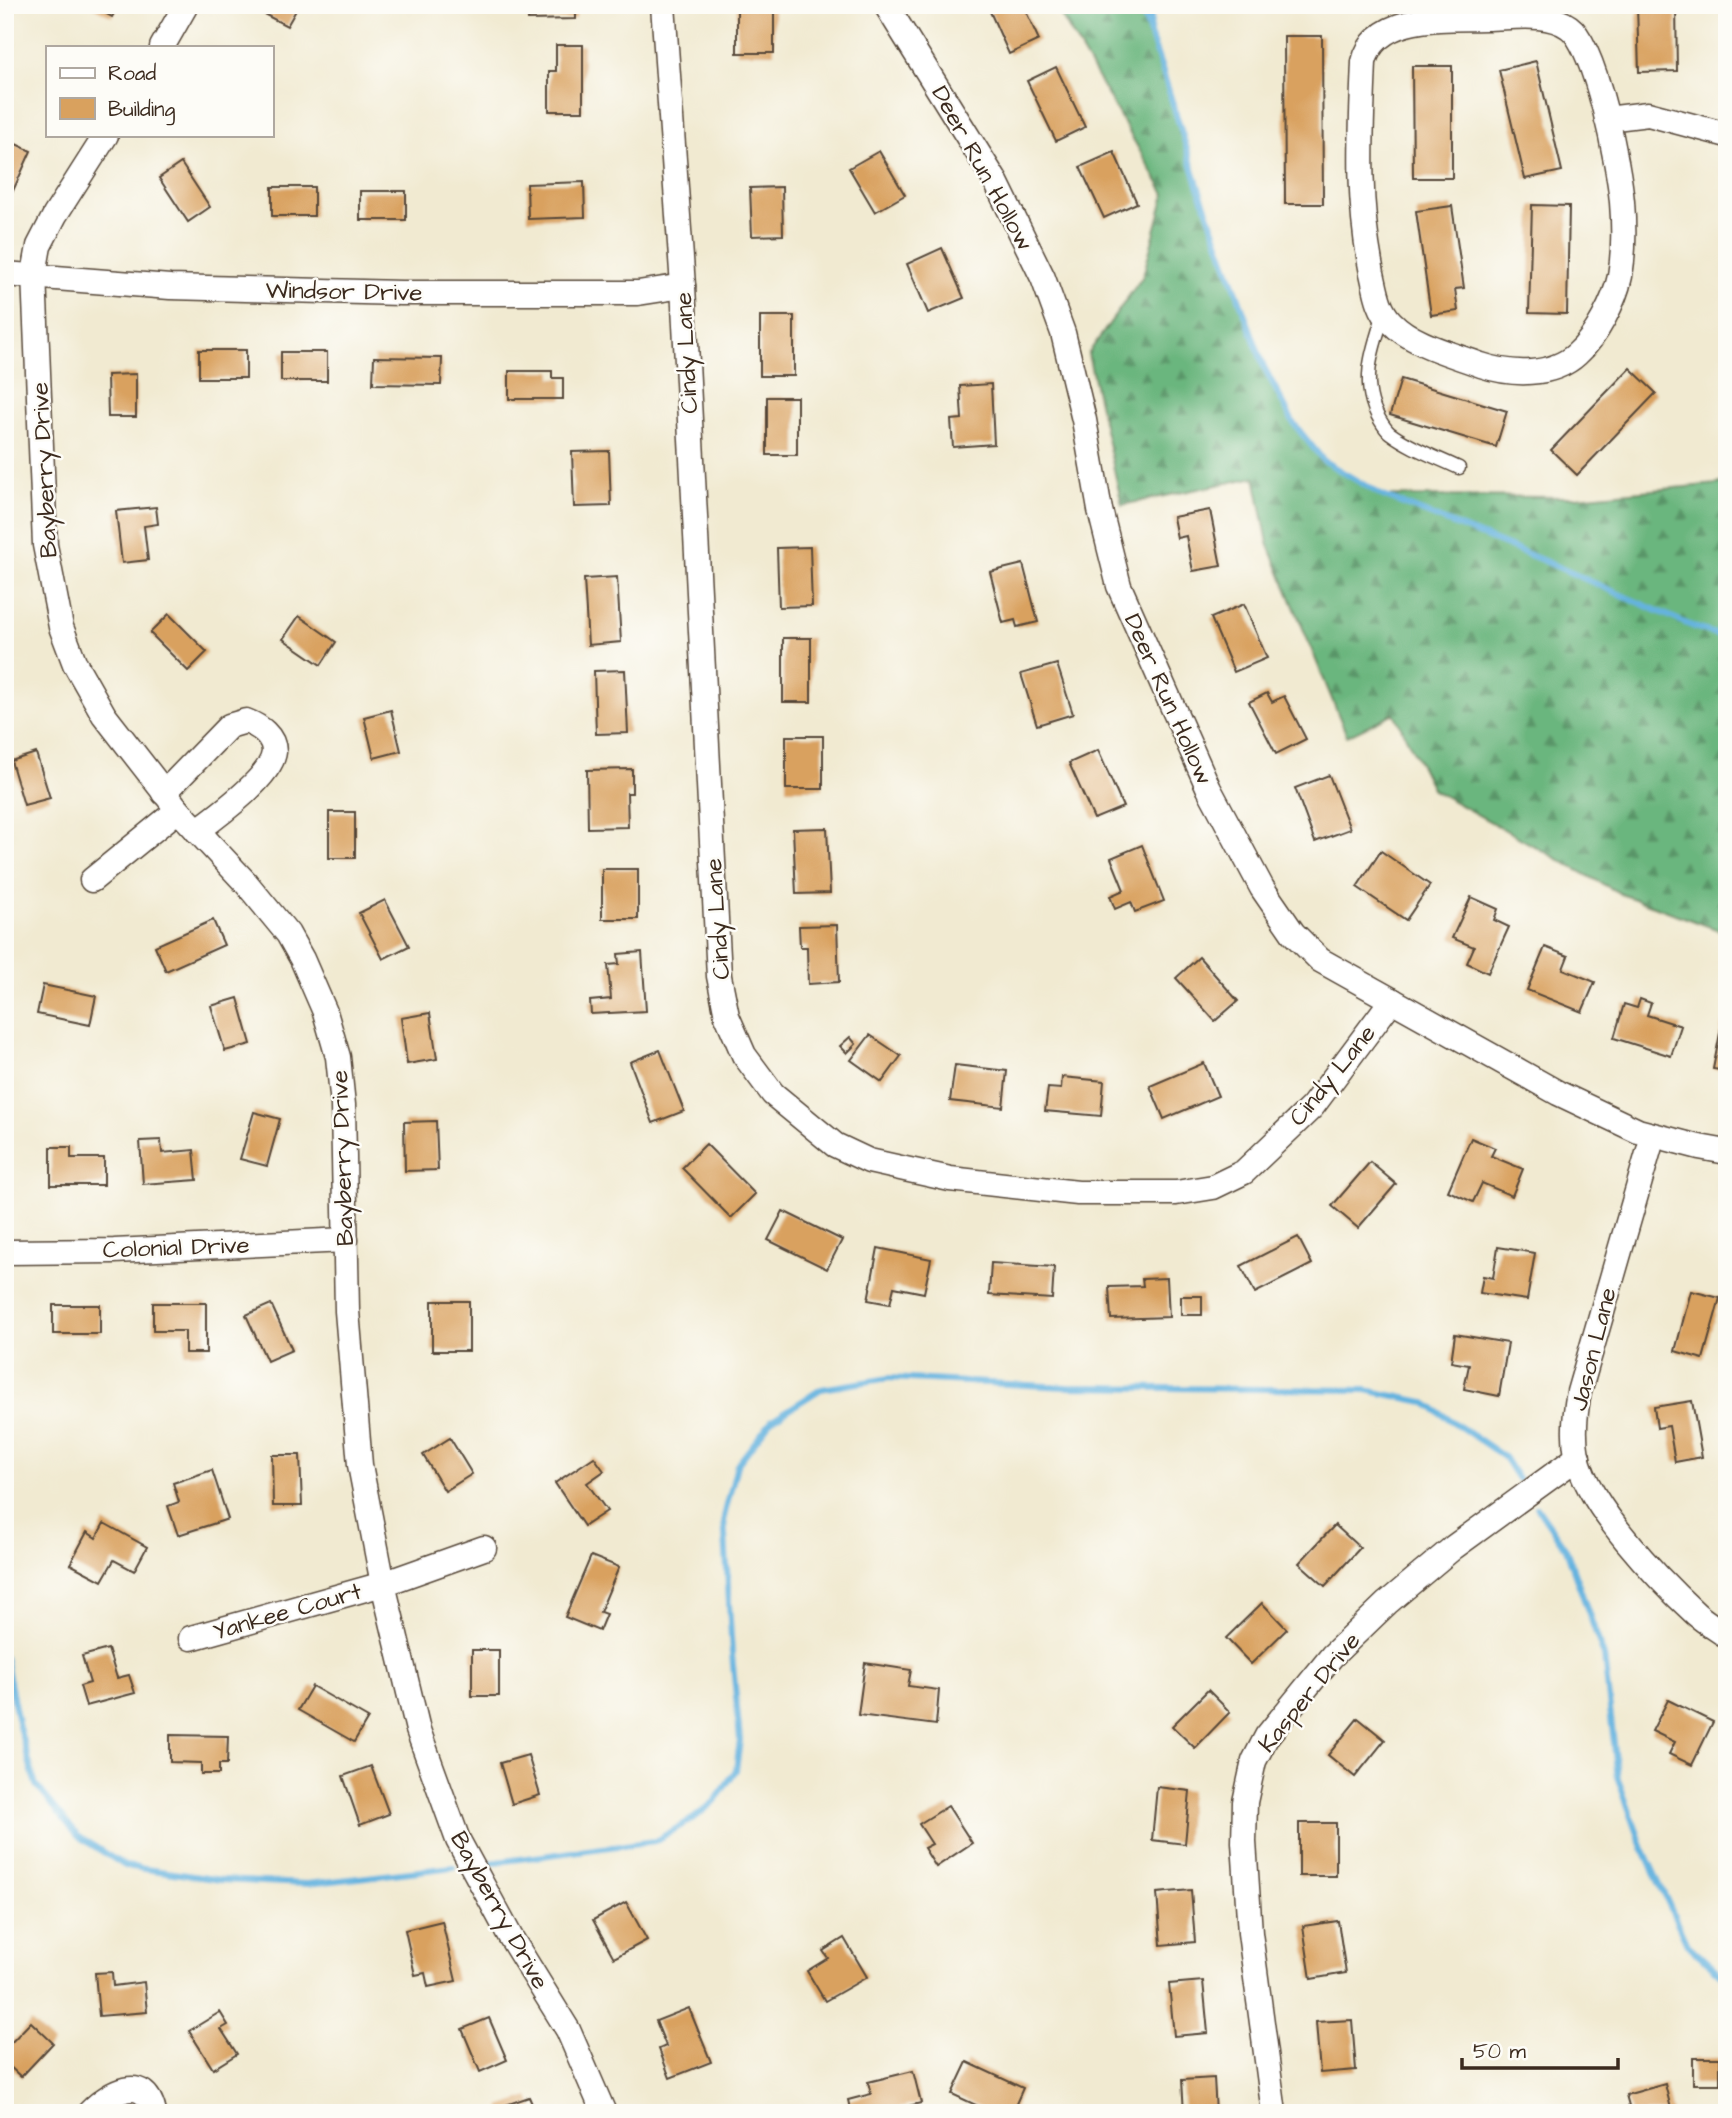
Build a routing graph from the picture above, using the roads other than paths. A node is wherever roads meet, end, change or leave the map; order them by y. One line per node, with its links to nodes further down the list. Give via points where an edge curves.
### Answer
1 (186, 5): 4 (street)
2 (663, 5): 10 (street, Cindy Lane)
3 (887, 5): 16 (street, Deer Run Hollow, via 996,182 1043,278 1063,333 1119,586 1209,789 1262,888 1293,933 1320,960)
4 (163, 46)
5 (1607, 119): 6 (street, via 1648,114); 11 (street, via 1622,199 1620,277 1611,306 1577,355 1534,372 1493,369 1403,333); 11 (street, via 1586,50 1570,27 1558,21 1444,19 1401,26 1374,40 1364,62 1360,190 1371,266)
6 (1727, 135)
7 (105, 136): 9 (street, Bayberry Drive, via 55,215 39,246)
8 (5, 274): 9 (street, Windsor Drive)
9 (34, 274): 10 (street, Windsor Drive, via 170,287 401,293 638,293); 13 (street, Bayberry Drive, via 45,545 61,627 75,664 104,715)
10 (683, 286): 16 (street, Cindy Lane, via 719,976 727,1016 744,1055 773,1094 835,1145 869,1161 950,1178 1078,1193 1177,1194 1213,1187 1244,1172 1312,1107)
11 (1384, 314): 12 (lane, via 1368,368 1374,410 1387,431)
12 (1459, 468)
13 (171, 802): 14 (street, Bayberry Drive); 14 (street, via 229,726 246,720 263,731 272,742 271,762 248,790); 15 (street)
14 (197, 831): 19 (street, Bayberry Drive, via 288,934 325,1012 338,1057 343,1105)
15 (92, 880)
16 (1392, 1000): 17 (street, Deer Run Hollow, via 1558,1093)
17 (1653, 1136): 18 (street, Deer Run Hollow); 21 (street, Jason Lane, via 1578,1392 1574,1422)
18 (1727, 1152)
19 (346, 1240): 20 (street, Colonial Drive); 23 (street, Bayberry Drive, via 360,1465)
20 (5, 1252)
21 (1577, 1457): 24 (street, Jason Lane, via 1589,1489 1626,1541 1697,1615); 29 (street, Kasper Drive, via 1454,1547 1387,1603 1332,1656 1267,1736 1254,1761 1245,1802 1244,1842)
22 (484, 1548): 23 (street, Yankee Court)
23 (383, 1584): 25 (street, Yankee Court); 28 (street, Bayberry Drive, via 418,1730 458,1840 568,2030)
24 (1727, 1636)
25 (191, 1638)
26 (89, 2113): 27 (street, via 114,2092 128,2088 149,2099)
27 (154, 2113)
28 (604, 2113)
29 (1274, 2113)

